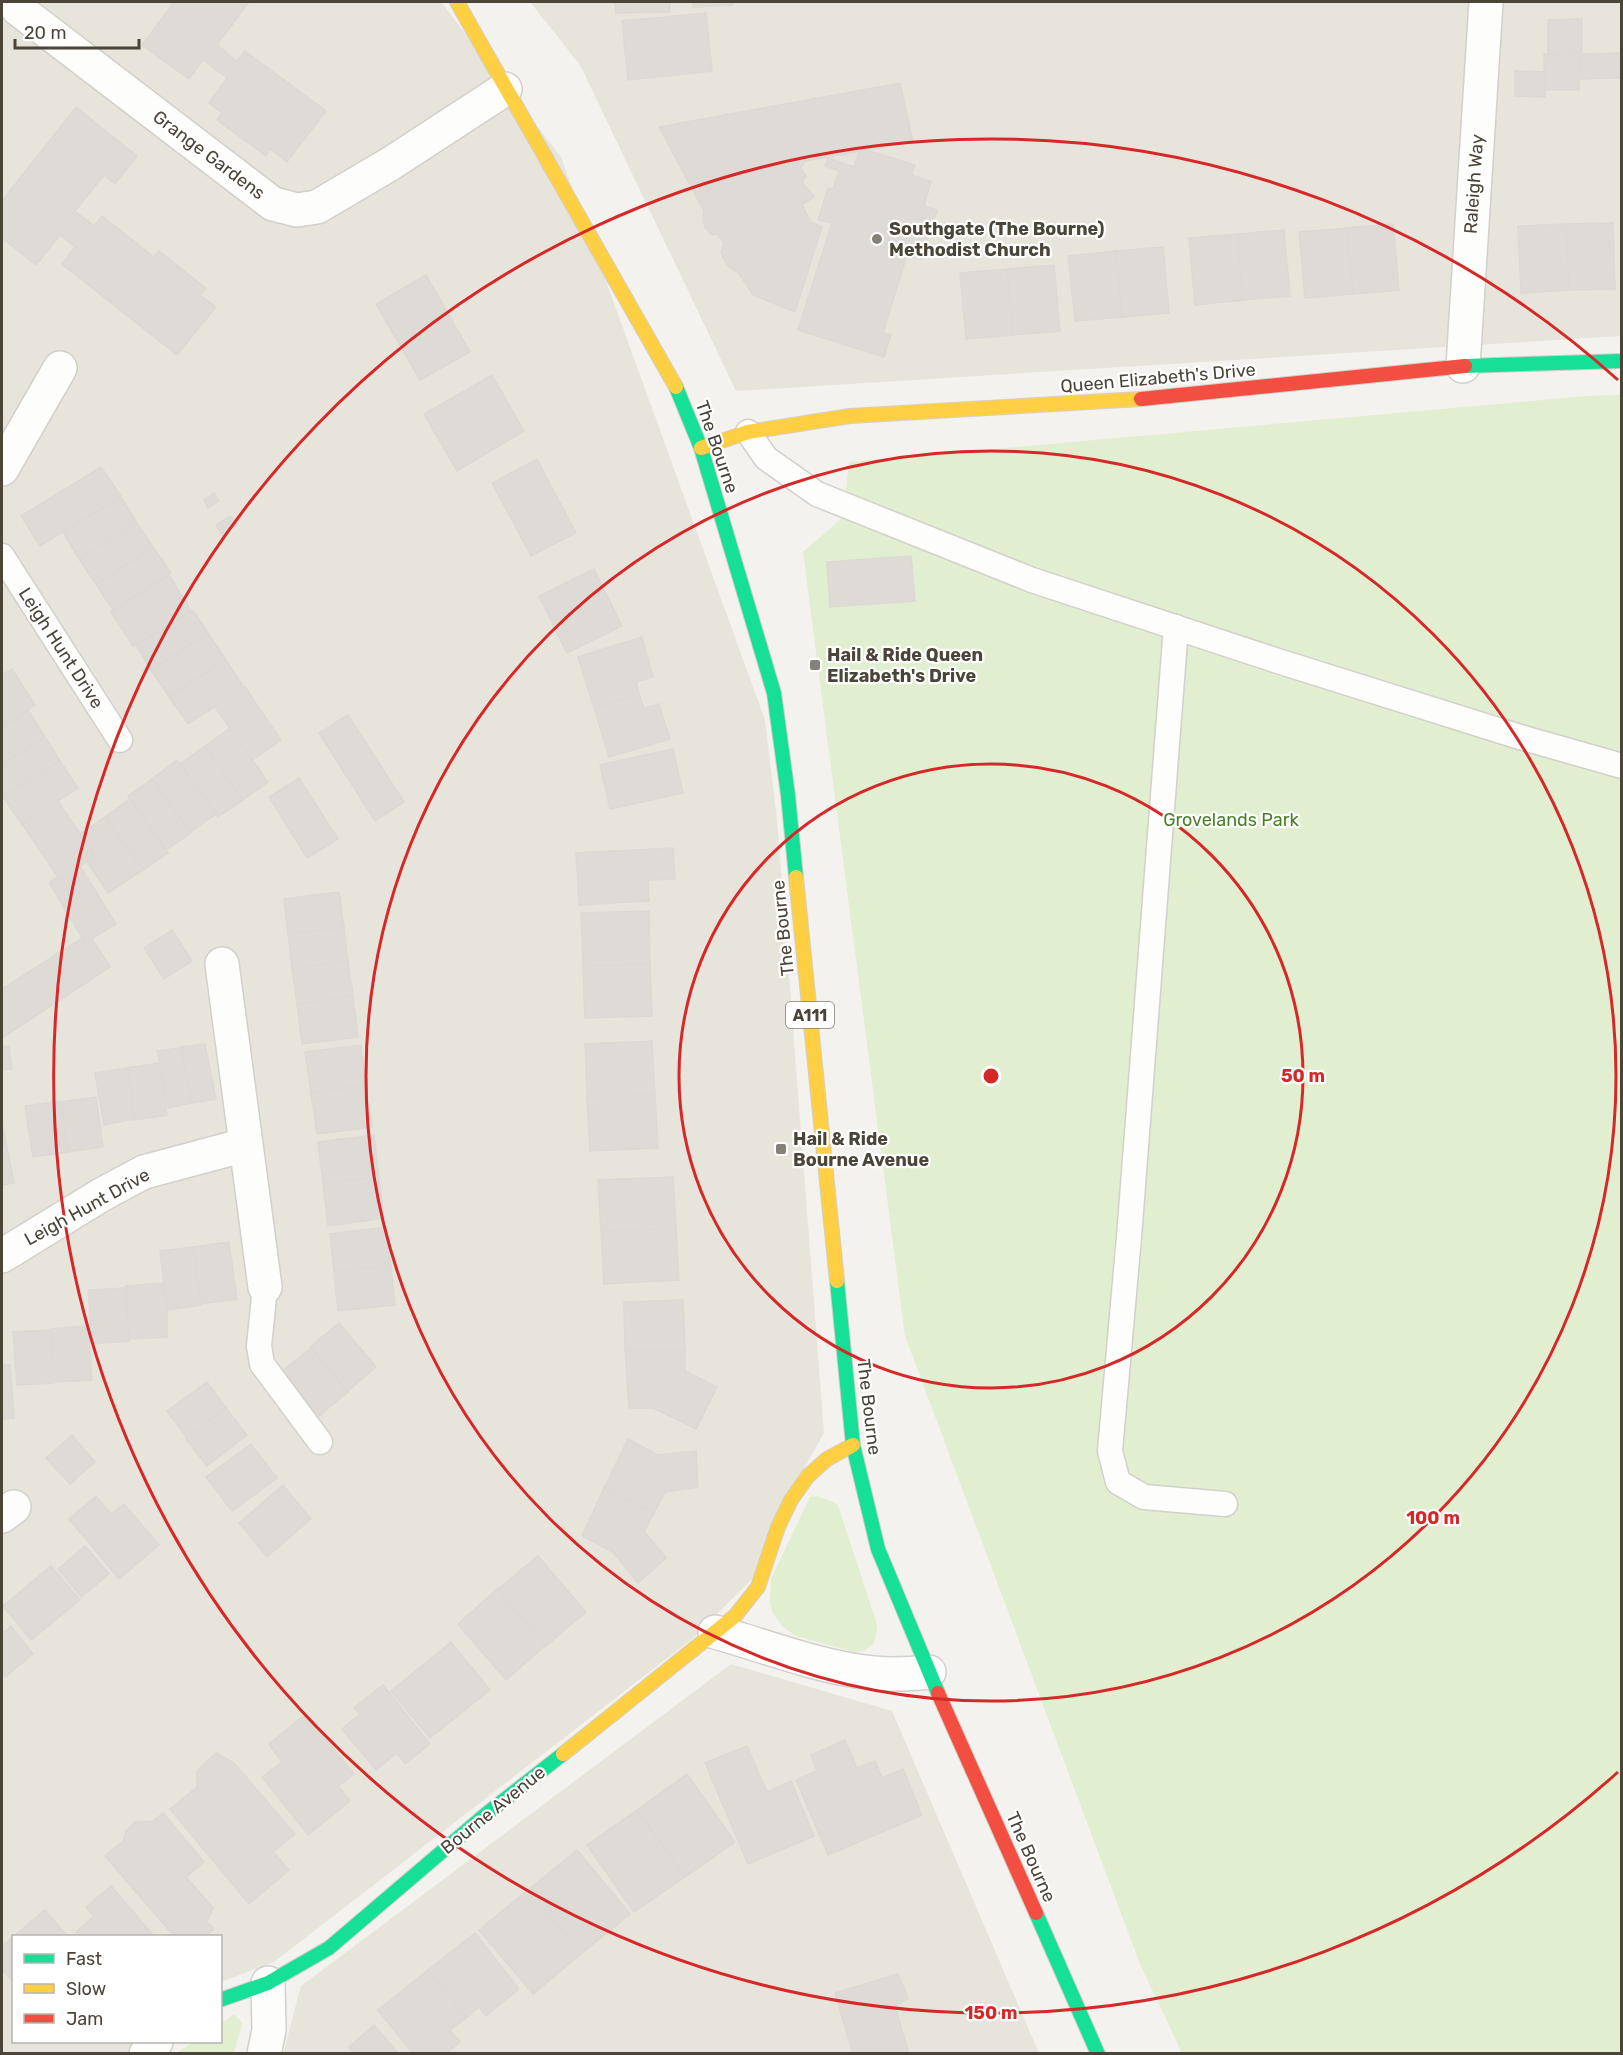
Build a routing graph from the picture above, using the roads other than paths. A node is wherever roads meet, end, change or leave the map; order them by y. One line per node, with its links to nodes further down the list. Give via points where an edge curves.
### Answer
1 (457, 2): 4 (main road, The Bourne / A111)
2 (1486, 2): 6 (street, Raleigh Way)
3 (14, 13): 4 (street, Grange Gardens, via 273,204 297,210 317,207 345,191)
4 (505, 89): 9 (main road, The Bourne / A111, via 677,389)
5 (1622, 361): 6 (main road, Queen Elizabeth's Drive)
6 (1463, 366): 8 (main road, Queen Elizabeth's Drive, via 1155,399 850,416)
7 (60, 368): 10 (street)
8 (748, 432): 9 (main road, Queen Elizabeth's Drive); 12 (lane, via 766,458 817,494 1032,580)
9 (701, 448): 20 (main road, The Bourne / A111, via 774,693 788,795)
10 (2, 469)
11 (2, 556): 13 (lane, Leigh Hunt Drive)
12 (1176, 627): 14 (lane); 21 (lane, via 1110,1451 1118,1482 1144,1497)
13 (120, 740)
14 (1622, 766)
15 (222, 964): 16 (street)
16 (245, 1145): 17 (street, Leigh Hunt Drive, via 144,1172); 18 (street)
17 (2, 1256)
18 (265, 1287): 19 (lane, via 259,1346 262,1364)
19 (320, 1442)
20 (854, 1445): 22 (main road, Bourne Avenue, via 827,1459 790,1500 758,1587 735,1616); 23 (main road, The Bourne / A111, via 878,1549)
21 (1226, 1504)
22 (715, 1632): 23 (street, via 824,1664 871,1673); 24 (main road, Bourne Avenue, via 485,1815 329,1948)
23 (929, 1672): 27 (main road, The Bourne / A111)
24 (268, 1983): 25 (main road, Bourne Avenue); 26 (street, via 269,2030)
25 (222, 1999)
26 (264, 2054)
27 (1098, 2054)

